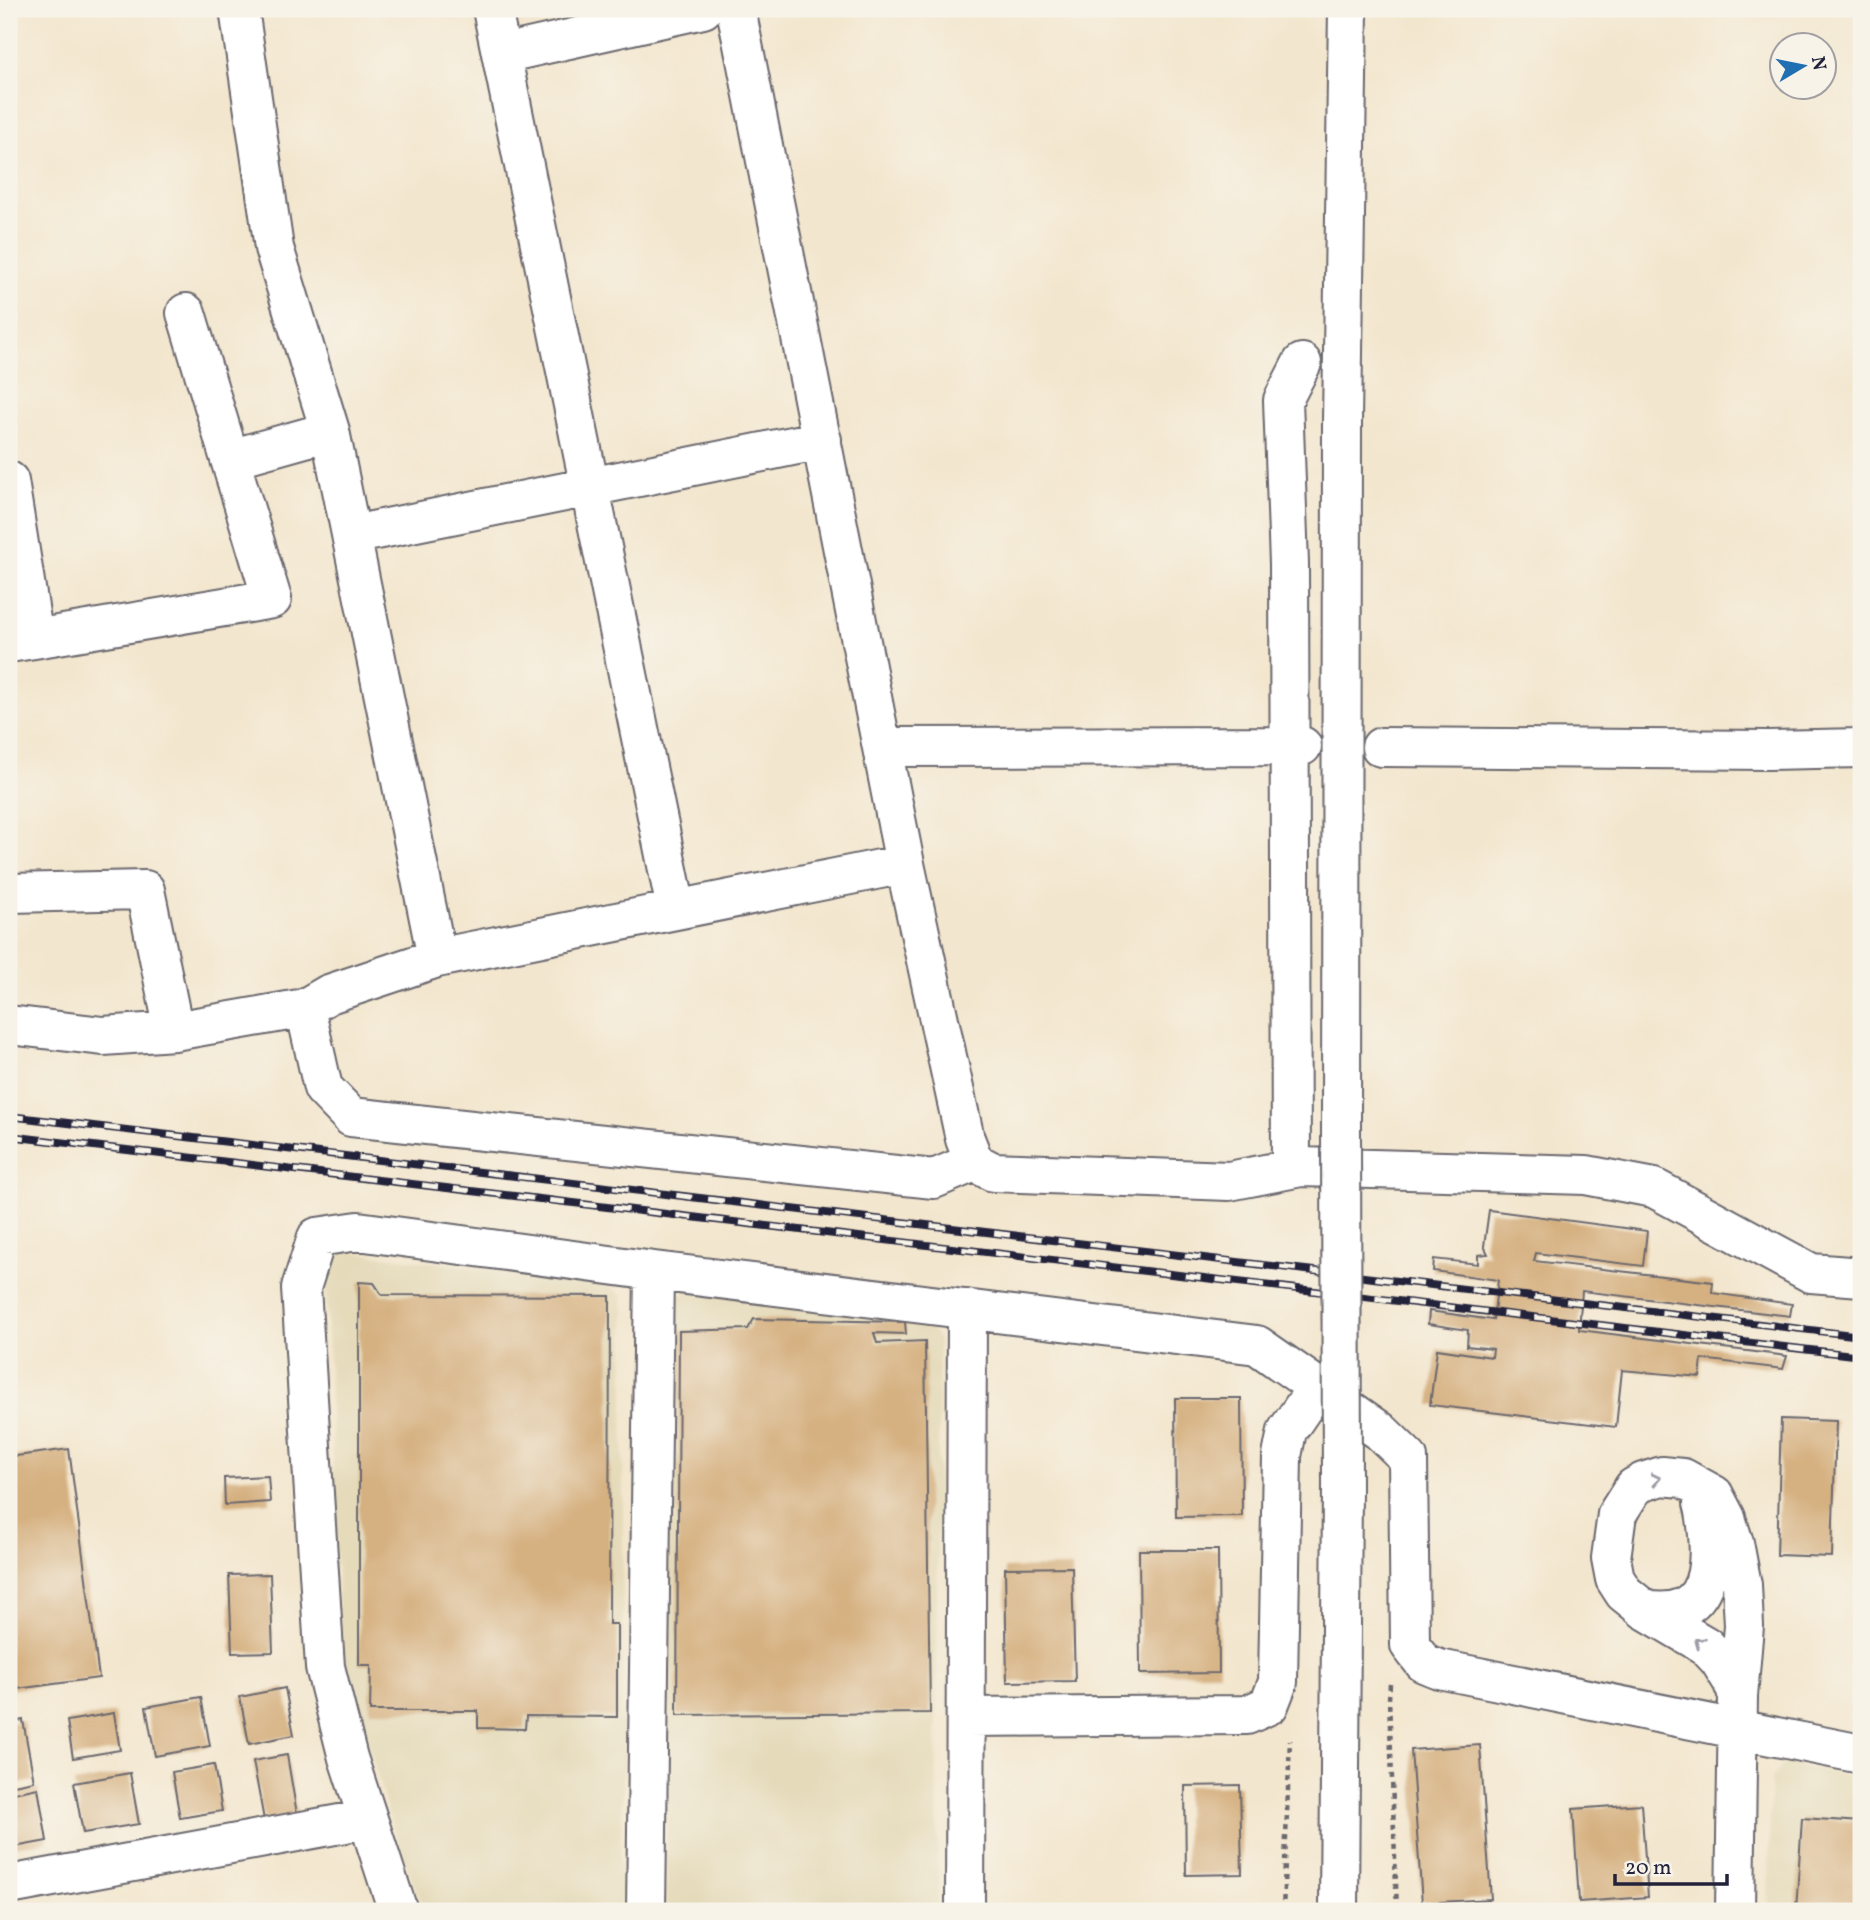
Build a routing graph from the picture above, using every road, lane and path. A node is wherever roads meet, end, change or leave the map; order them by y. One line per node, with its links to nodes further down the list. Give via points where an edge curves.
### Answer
1 (239, 9): 9 (street, via 274,248)
2 (492, 9): 6 (street)
3 (703, 9): 6 (street)
4 (736, 9): 10 (street)
5 (1348, 9): 46 (street, bridge, via 1342,435)
6 (502, 54): 13 (street)
7 (186, 313): 11 (street)
8 (1302, 363): 16 (street, via 1283,400)
9 (330, 431): 11 (street); 14 (street)
10 (822, 440): 13 (street); 17 (street)
11 (230, 459): 15 (street, via 272,599)
12 (9, 481): 15 (street)
13 (589, 489): 14 (street); 22 (street)
14 (352, 535): 23 (street)
15 (21, 641)
16 (1296, 746): 17 (street); 28 (street)
17 (882, 747): 20 (street)
18 (1381, 747): 19 (street)
19 (1861, 748)
20 (905, 864): 22 (street); 27 (street)
21 (9, 893): 26 (street, via 145,890)
22 (676, 909): 23 (street)
23 (436, 958): 24 (street, via 328,994)
24 (305, 1009): 26 (street); 27 (street, via 323,1088 351,1117 934,1179)
25 (9, 1025): 26 (street, via 103,1036)
26 (174, 1031)
27 (974, 1163): 28 (street, via 993,1172 1229,1181)
28 (1291, 1169): 30 (street, via 1586,1175 1654,1188 1811,1273)
29 (654, 1271): 31 (street); 40 (street, via 358,1231 317,1237 301,1288 325,1667); 43 (street)
30 (1861, 1277)
31 (967, 1310): 32 (street, via 1257,1345); 37 (street)
32 (1317, 1387): 36 (street, via 1380,1431 1408,1458 1410,1645 1424,1663 1439,1669); 37 (street, via 1287,1431 1282,1456 1278,1682 1269,1705 1247,1715)
33 (1692, 1483): 34 (street, via 1705,1508 1707,1580 1692,1602 1671,1610); 34 (street, one-way to 33, via 1615,1579 1611,1558 1617,1514 1634,1487 1643,1482 1662,1476); 36 (street, via 1714,1495 1734,1543 1744,1626)
34 (1645, 1610): 36 (street, one-way to 34, via 1732,1681 1719,1660 1706,1646)
35 (1390, 1684): 47 (path)
36 (1738, 1713): 39 (street); 48 (street)
37 (967, 1717): 44 (street)
38 (1290, 1740): 45 (path)
39 (1861, 1754)
40 (367, 1819): 41 (street); 42 (street)
41 (9, 1885)
42 (398, 1911)
43 (646, 1911)
44 (965, 1911)
45 (1283, 1911)
46 (1339, 1911)
47 (1397, 1911)
48 (1735, 1911)

